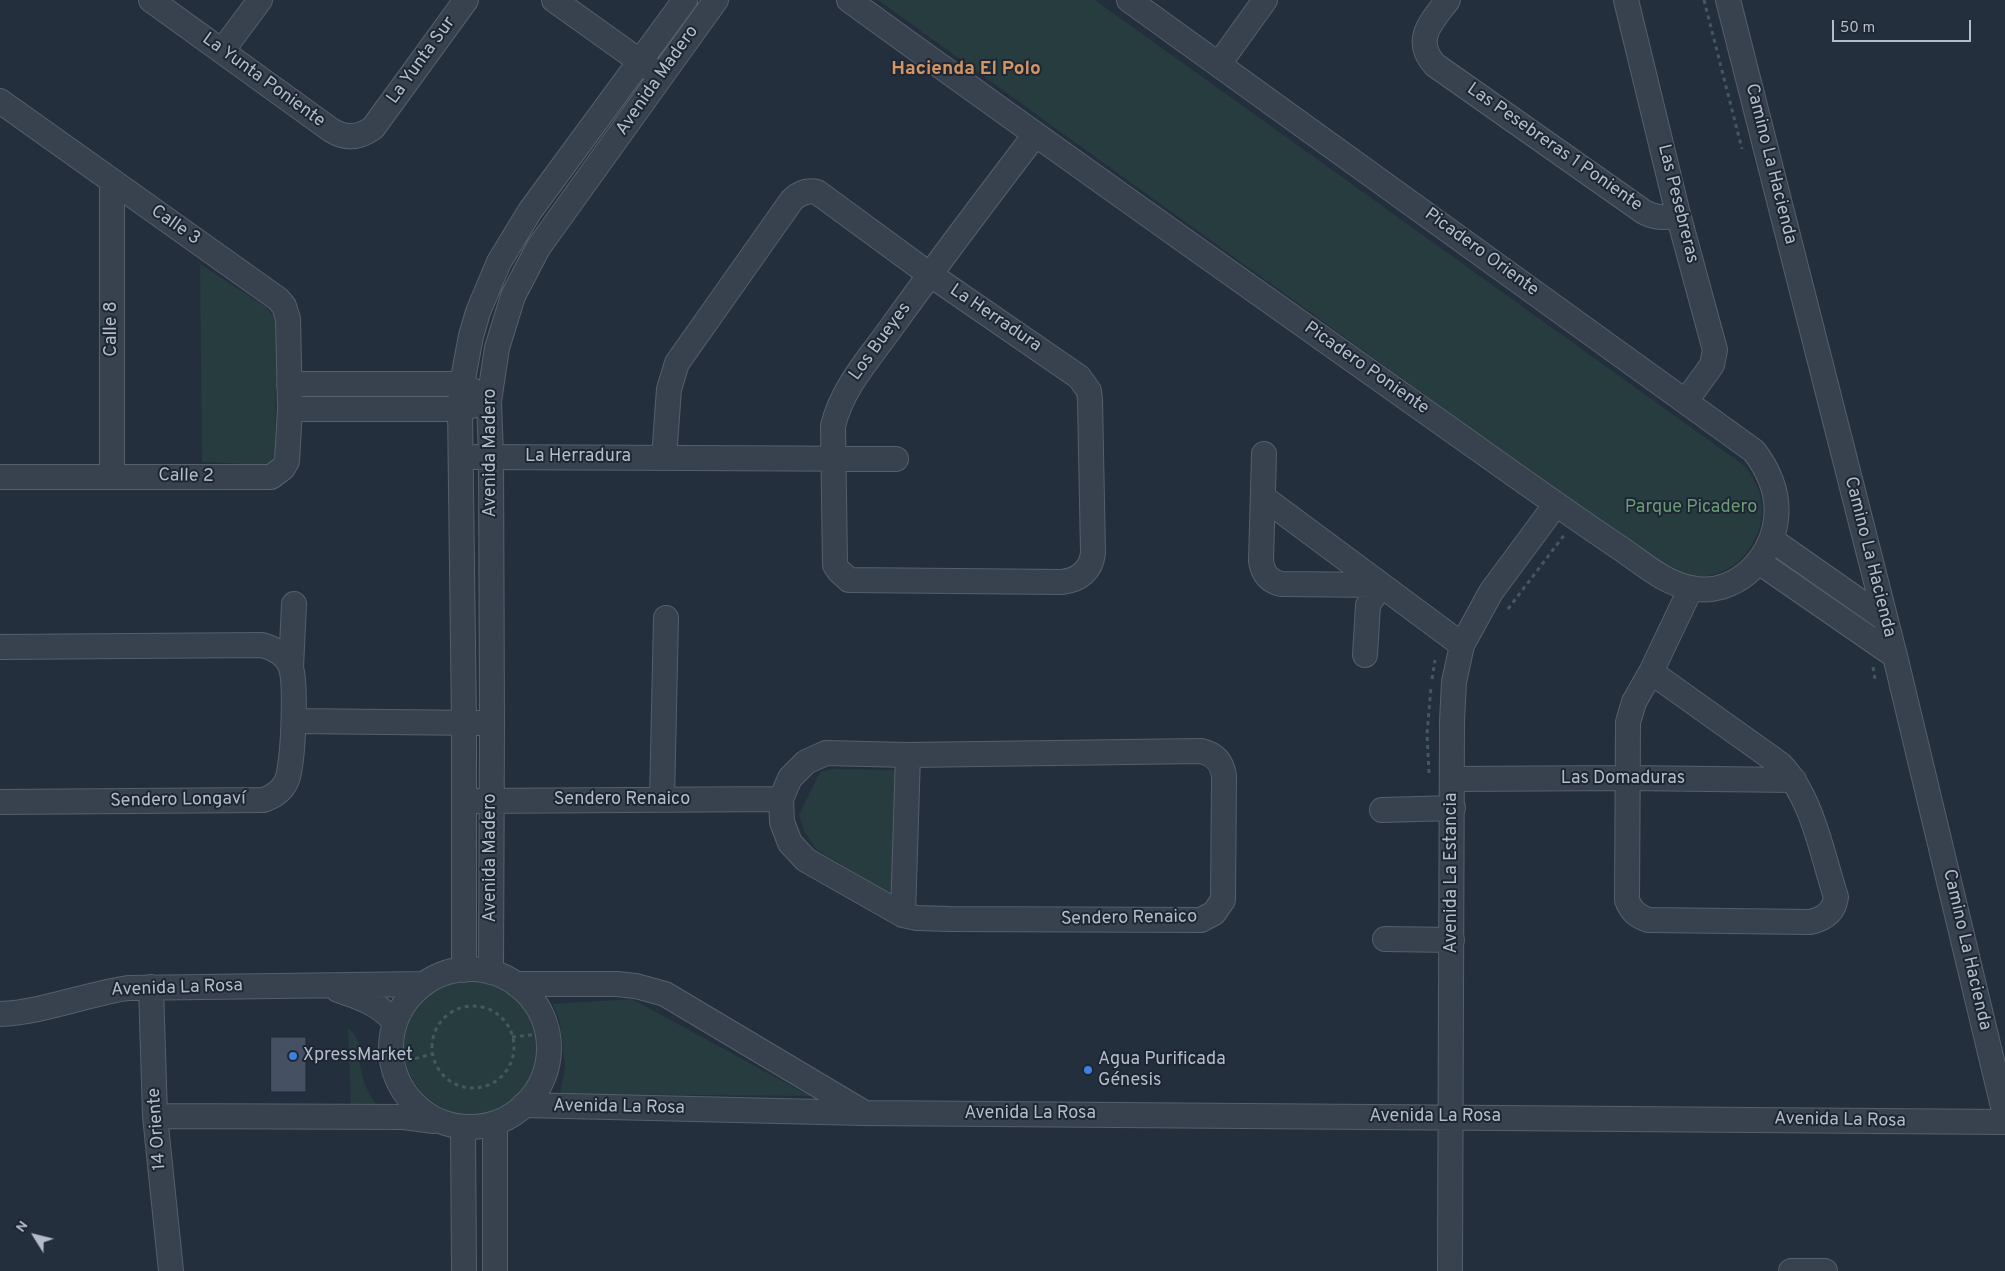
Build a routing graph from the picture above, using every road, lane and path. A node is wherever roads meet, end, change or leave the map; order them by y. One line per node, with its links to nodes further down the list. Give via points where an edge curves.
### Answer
1 (151, 0): 13 (street, La Yunta Poniente)
2 (260, 0): 13 (street)
3 (466, 0): 18 (street, La Yunta Sur)
4 (554, 0): 14 (street)
5 (685, 0): 14 (street, Avenida Madero)
6 (716, 0): 16 (street, Avenida Madero)
7 (849, 0): 19 (street, Picadero Poniente)
8 (1129, 0): 15 (street, Picadero Oriente)
9 (1264, 0): 15 (street)
10 (1448, 0): 21 (street, Las Pesebreras 1 Poniente, via 1424,38 1426,53 1434,65 1644,212 1665,218)
11 (1626, 0): 21 (street, Las Pesebreras)
12 (1728, 0): 46 (street, Camino La Hacienda)
13 (222, 52): 18 (street, La Yunta Poniente, via 337,133 358,136)
14 (641, 61): 16 (street); 24 (street, Avenida Madero, via 530,210 499,262 478,312)
15 (1219, 64): 26 (street, Picadero Oriente)
16 (662, 77): 25 (street, Avenida Madero, via 538,248 525,272 513,296 499,339)
17 (0, 101): 20 (street, Calle 3)
18 (378, 122)
19 (1035, 135): 22 (street, Los Bueyes); 38 (street, Picadero Poniente)
20 (112, 181): 23 (street, Calle 3, via 278,299 288,319); 36 (street, Calle 8)
21 (1678, 214): 26 (street, Las Pesebreras, via 1715,350 1712,365)
22 (930, 274): 32 (street, La Herradura, via 817,192 796,196 677,363 669,389); 33 (street, Los Bueyes, via 844,394 833,426); 41 (street, La Herradura, via 1085,383 1090,400 1093,559 1080,577 1062,582)
23 (289, 384): 24 (street); 27 (street, Calle 2)
24 (462, 384): 25 (street); 28 (street, Avenida Madero)
25 (489, 401): 28 (street); 30 (street, Avenida Madero)
26 (1686, 401): 39 (street, Picadero Oriente, via 1754,451 1763,462 1777,503)
27 (290, 409): 28 (street); 36 (street, Calle 2, via 287,461 271,477)
28 (460, 409): 31 (street, Avenida Madero)
29 (1264, 454): 37 (street)
30 (491, 457): 31 (street, La Herradura); 32 (street, La Herradura); 55 (street, Avenida Madero)
31 (461, 458): 54 (street, Avenida Madero)
32 (664, 458): 33 (street, La Herradura)
33 (833, 459): 34 (street, La Herradura); 41 (street, Los Bueyes, via 835,565 838,572)
34 (896, 459)
35 (0, 477): 36 (street, Calle 2)
36 (112, 477)
37 (1264, 498): 42 (street); 42 (street, via 1261,561 1269,579 1281,584)
38 (1556, 504): 43 (street, Picadero Poniente, via 1668,581); 47 (street, Avenida La Estancia, via 1490,592)
39 (1772, 540): 40 (street, Picadero Oriente); 46 (street)
40 (1760, 562): 43 (street, Picadero Poniente, via 1728,585 1702,590); 50 (street)
41 (849, 580)
42 (1381, 585): 47 (street); 49 (street, via 1368,605)
43 (1691, 588): 52 (street)
44 (294, 604): 51 (street, Sendero Longaví)
45 (666, 618): 61 (street)
46 (1885, 619): 50 (street, Camino La Hacienda)
47 (1462, 645): 58 (street, Avenida La Estancia, via 1454,682)
48 (0, 647): 51 (street, via 262,645 278,652)
49 (1365, 655)
50 (1895, 656): 84 (street, Camino La Hacienda)
51 (291, 668): 53 (street, Sendero Longaví)
52 (1652, 672): 57 (street, via 1634,702 1628,722); 59 (street, via 1780,764)
53 (294, 721): 54 (street); 64 (street, Sendero Longaví, via 288,780 277,793 262,800)
54 (464, 723): 55 (street); 62 (street, Avenida Madero)
55 (492, 723): 63 (street, Avenida Madero)
56 (908, 755): 60 (street, Sendero Renaico, via 826,753 816,756 797,769 787,783); 67 (street); 67 (street, Sendero Renaico, via 1207,752 1220,764 1224,776 1224,892 1223,900 1214,913 1201,920 950,919)
57 (1627, 778): 58 (street, Las Domaduras); 59 (street, Las Domaduras); 59 (street, via 1627,900 1637,915 1655,921 1810,922 1829,914 1836,897 1805,798)
58 (1452, 779): 65 (street, Avenida La Estancia)
59 (1794, 780)
60 (782, 799): 61 (street, Sendero Renaico); 67 (street, Sendero Renaico, via 780,811 785,833 806,860)
61 (662, 800): 63 (street, Sendero Renaico)
62 (463, 801): 63 (street, Sendero Renaico); 70 (street, Avenida Madero)
63 (491, 801): 71 (street, Avenida Madero)
64 (0, 802)
65 (1453, 808): 66 (street); 69 (street, Avenida La Estancia)
66 (1382, 810)
67 (903, 915)
68 (1385, 939): 69 (street)
69 (1452, 940): 86 (street, Avenida La Estancia)
70 (464, 970): 71 (street); 72 (street, via 447,973)
71 (490, 972): 73 (street)
72 (424, 984): 74 (street, Avenida La Rosa); 77 (street, via 407,1001)
73 (516, 984): 78 (street, via 539,1010); 83 (street, via 617,984 665,994)
74 (327, 986): 75 (street, Avenida La Rosa); 77 (street, Avenida La Rosa, via 374,1004)
75 (151, 987): 76 (street, Avenida La Rosa, via 104,992); 85 (street, 14 Oriente)
76 (0, 1014)
77 (395, 1022): 81 (street)
78 (548, 1033): 79 (path); 82 (street, via 546,1068 537,1090)
79 (512, 1036): 80 (path, via 507,1024 496,1013 481,1007 462,1008 440,1022 434,1035); 80 (path, via 513,1050 506,1070 494,1082 477,1088 461,1086 446,1078 436,1066)
80 (432, 1054): 81 (path)
81 (392, 1066): 89 (street, via 400,1087 414,1105 428,1115)
82 (524, 1105): 83 (street, Avenida La Rosa); 88 (street)
83 (864, 1113): 86 (street, Avenida La Rosa)
84 (2005, 1115)
85 (154, 1116): 89 (street, via 404,1116); 90 (street, 14 Oriente)
86 (1451, 1116): 87 (street, Avenida La Rosa); 93 (street, Avenida La Estancia)
87 (2005, 1122)
88 (495, 1124): 89 (street, via 477,1127); 92 (street)
89 (453, 1125): 91 (street)
90 (171, 1271)
91 (464, 1271)
92 (495, 1271)
93 (1450, 1271)
94 (1791, 1271): 95 (street)
95 (1824, 1271)

